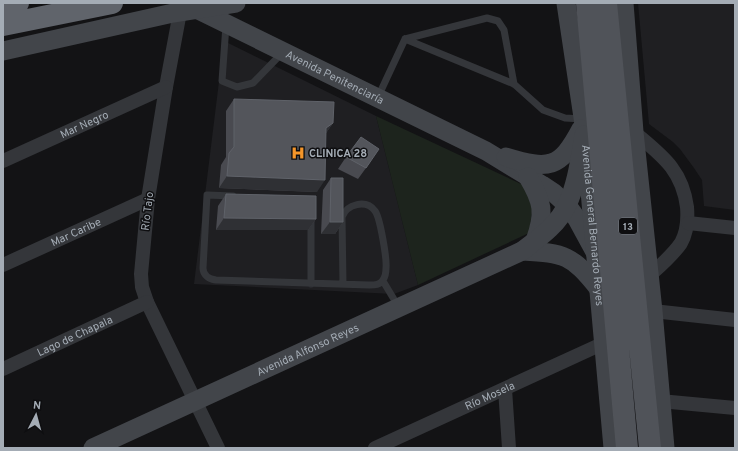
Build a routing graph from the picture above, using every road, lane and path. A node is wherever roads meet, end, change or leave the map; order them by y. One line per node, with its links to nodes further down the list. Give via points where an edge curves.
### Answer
1 (18, 3): 7 (highway)
2 (113, 3): 9 (highway); 11 (street, via 113,20)
3 (566, 3): 18 (street, Avenida General Bernardo Reyes)
4 (587, 3): 52 (main road, Avenida General Bernardo Reyes / 13)
5 (606, 3): 53 (main road, 13)
6 (624, 3): 19 (street)
7 (3, 6)
8 (204, 6): 10 (street, Avenida Penitenciaría); 11 (street); 16 (street, Río Tajo)
9 (3, 25)
10 (226, 25): 14 (street, Avenida Penitenciaría); 14 (lane, via 222,81 237,87 254,83)
11 (107, 29): 13 (street)
12 (405, 39): 15 (lane); 15 (lane, via 487,18 498,21 504,30); 17 (lane)
13 (3, 51)
14 (283, 52): 17 (street, Avenida Penitenciaría)
15 (514, 84): 18 (lane, via 543,110)
16 (166, 86): 21 (street, Mar Negro); 24 (street, Río Tajo)
17 (378, 99): 20 (street, Avenida Penitenciaría)
18 (584, 126): 20 (street, Avenida Penitenciaría, via 566,153 551,164 530,164); 25 (street, Avenida Alfonso Reyes, via 575,179); 30 (street, Avenida General Bernardo Reyes)
19 (634, 132): 27 (street, via 674,170 685,195); 32 (street)
20 (486, 152): 22 (street, Avenida Penitenciaría)
21 (3, 161)
22 (528, 177): 25 (street, Avenida Penitenciaría, via 554,193); 29 (street, via 537,192 541,207 540,225)
23 (238, 196): 34 (lane, via 207,195 203,268 205,275 216,280)
24 (148, 199): 31 (street, Mar Caribe); 37 (street, Río Tajo, via 141,274)
25 (567, 205): 29 (street, Avenida Alfonso Reyes, via 558,220); 30 (street, Avenida Penitenciaría, via 578,219)
26 (311, 210): 34 (lane)
27 (688, 223): 28 (street); 32 (street, via 681,242)
28 (735, 228)
29 (528, 246): 36 (street, via 575,262); 38 (street, Avenida Alfonso Reyes)
30 (595, 252): 36 (street, Avenida General Bernardo Reyes)
31 (3, 264)
32 (649, 276): 39 (street)
33 (383, 280): 35 (lane, via 374,285); 35 (lane, via 386,266 378,218 370,206 359,204 347,208 342,217); 38 (lane)
34 (310, 284): 35 (lane)
35 (343, 284)
36 (599, 289): 41 (street, Avenida General Bernardo Reyes)
37 (147, 302): 42 (street, Lago de Chapala); 44 (street, Río Tajo)
38 (400, 308): 44 (street, Avenida Alfonso Reyes)
39 (653, 312): 40 (street); 45 (street)
40 (735, 320)
41 (604, 343): 43 (street, Río Mosela); 51 (street, Avenida General Bernardo Reyes)
42 (3, 369)
43 (504, 389): 49 (street, Río Mosela); 50 (street)
44 (195, 401): 47 (street, Avenida Alfonso Reyes); 48 (street, Río Tajo)
45 (660, 401): 46 (street); 54 (street)
46 (735, 408)
47 (94, 448)
48 (218, 448)
49 (375, 448)
50 (509, 448)
51 (613, 448)
52 (627, 448)
53 (650, 448)
54 (665, 448)

